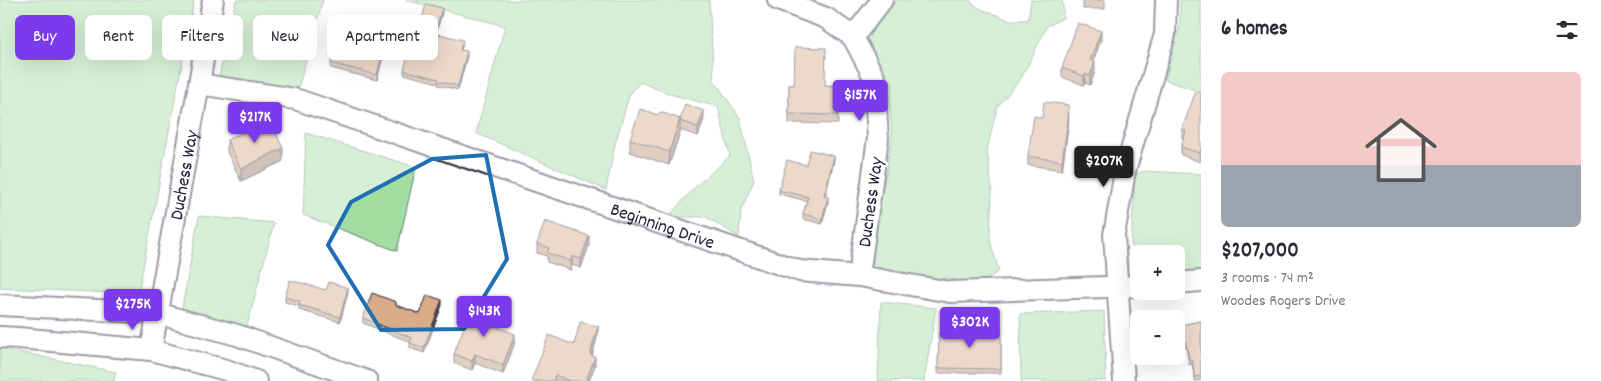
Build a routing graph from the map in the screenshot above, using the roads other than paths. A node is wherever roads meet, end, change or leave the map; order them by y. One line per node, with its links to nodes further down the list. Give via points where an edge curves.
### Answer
1 (213, 0): 6 (street, Duchess Way)
2 (778, 0): 5 (street, Duchess Way, via 826,18)
3 (882, 0): 5 (street)
4 (1166, 0): 11 (street, via 1165,34 1125,171 1114,236)
5 (853, 37): 7 (street, Duchess Way, via 874,77 878,138)
6 (199, 84): 7 (street, Beginning Drive, via 294,99 800,271); 13 (street, Duchess Way)
7 (859, 276): 11 (street, Beginning Drive, via 950,292)
8 (1201, 282): 9 (street)
9 (1185, 283)
10 (1130, 287): 11 (street, Beginning Drive)
11 (1116, 288): 18 (street)
12 (0, 305): 13 (street)
13 (156, 313): 15 (street, Duchess Way); 17 (street, via 237,335)
14 (0, 337): 15 (street)
15 (151, 350): 16 (street)
16 (256, 381)
17 (367, 381)
18 (1124, 381)

